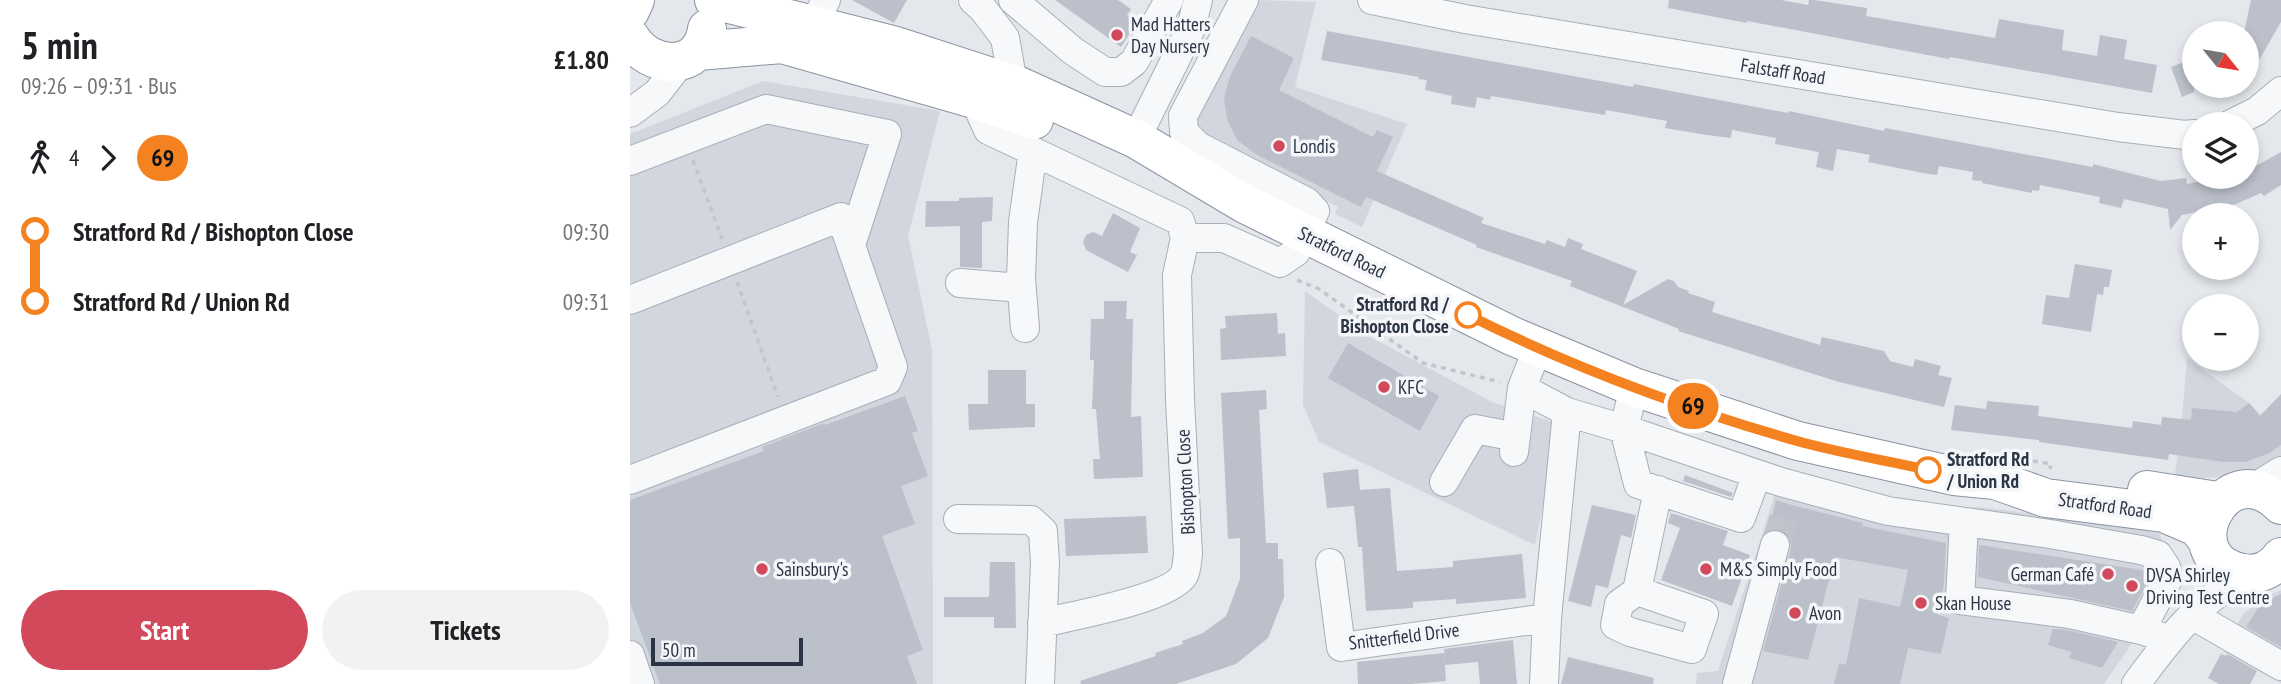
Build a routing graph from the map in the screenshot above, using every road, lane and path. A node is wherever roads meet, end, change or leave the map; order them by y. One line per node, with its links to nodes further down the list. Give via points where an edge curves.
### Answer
1 (635, 0): 13 (highway, Stratford Road)
2 (704, 0): 14 (highway, via 709,20 706,36)
3 (714, 0): 11 (highway, Stratford Road)
4 (973, 0): 12 (street)
5 (1013, 0): 6 (street, via 1105,72 1121,72 1134,62)
6 (1169, 0)
7 (1198, 0): 21 (street, via 1191,28)
8 (1244, 0): 24 (street, via 1183,116 1184,132 1198,146 1307,202 1315,211)
9 (1371, 0): 10 (street, Falstaff Road)
10 (1467, 9): 20 (street, Falstaff Road, via 2118,127)
11 (820, 13): 15 (highway, Stratford Road)
12 (993, 21): 15 (street, via 993,39); 16 (street, via 1005,38)
13 (630, 40): 14 (highway, Stratford Road, via 653,59 667,63)
14 (690, 56): 15 (highway, Stratford Road, via 782,44); 19 (street, via 657,93)
15 (970, 83): 16 (highway, Stratford Road); 21 (highway, Stratford Road, via 1051,126); 22 (street, via 988,130)
16 (1019, 86): 21 (highway, Stratford Road)
17 (2281, 91): 18 (street)
18 (2256, 112)
19 (630, 113)
20 (2182, 135)
21 (1130, 150): 24 (highway, Stratford Road)
22 (1033, 151): 25 (street, via 1180,221); 29 (street, via 1023,222)
23 (630, 161): 26 (street, via 766,109 887,134)
24 (1306, 235): 27 (street, via 1296,253); 32 (highway, Stratford Road)
25 (1185, 238): 27 (street, via 1224,238); 52 (street, Bishopton Close, via 1177,275 1188,554 1184,575 1151,596)
26 (851, 245): 30 (street, via 841,217); 39 (street, via 893,367 887,381)
27 (1280, 263): 34 (path, via 1282,274 1319,289 1423,363)
28 (960, 283): 29 (street)
29 (1021, 288): 31 (street)
30 (630, 300)
31 (1025, 328)
32 (1538, 347): 33 (highway, Stratford Road); 34 (street)
33 (1634, 387): 36 (street); 37 (highway, Stratford Road)
34 (1522, 388): 35 (street); 40 (street, via 1515,444 1475,429)
35 (1567, 412): 36 (street); 51 (street)
36 (1624, 429): 41 (street); 42 (street, via 1638,484)
37 (1798, 441): 38 (highway, Stratford Road, via 1954,476); 41 (street)
38 (2023, 472): 43 (highway, Stratford Road, via 2211,500); 47 (highway, Stratford Road, via 2046,498 2164,513 2197,527)
39 (630, 480)
40 (1444, 482)
41 (1779, 486): 42 (street, via 1741,519); 45 (street, via 1888,511)
42 (1658, 490): 50 (street)
43 (2258, 492): 47 (highway, via 2210,515)
44 (958, 519): 52 (street, via 1031,520 1043,531)
45 (1964, 522): 54 (street, via 1960,600 2070,614); 54 (street, via 2158,555 2168,579)
46 (1775, 545): 60 (street)
47 (2209, 545): 49 (highway, Stratford Road, via 2226,567); 53 (street, via 2209,570)
48 (1330, 563): 51 (street, Snitterfield Drive, via 1341,648)
49 (2265, 566): 53 (street, via 2224,587)
50 (1637, 591): 50 (street, via 1700,626 1692,649 1615,625 1619,604)
51 (1547, 618): 59 (street)
52 (1042, 623): 58 (street)
53 (2179, 628): 54 (street); 56 (street); 61 (street)
54 (2141, 630)
55 (630, 654): 57 (street)
56 (2281, 666)
57 (640, 684)
58 (1041, 684)
59 (1544, 684)
60 (1737, 684)
61 (2136, 684)

